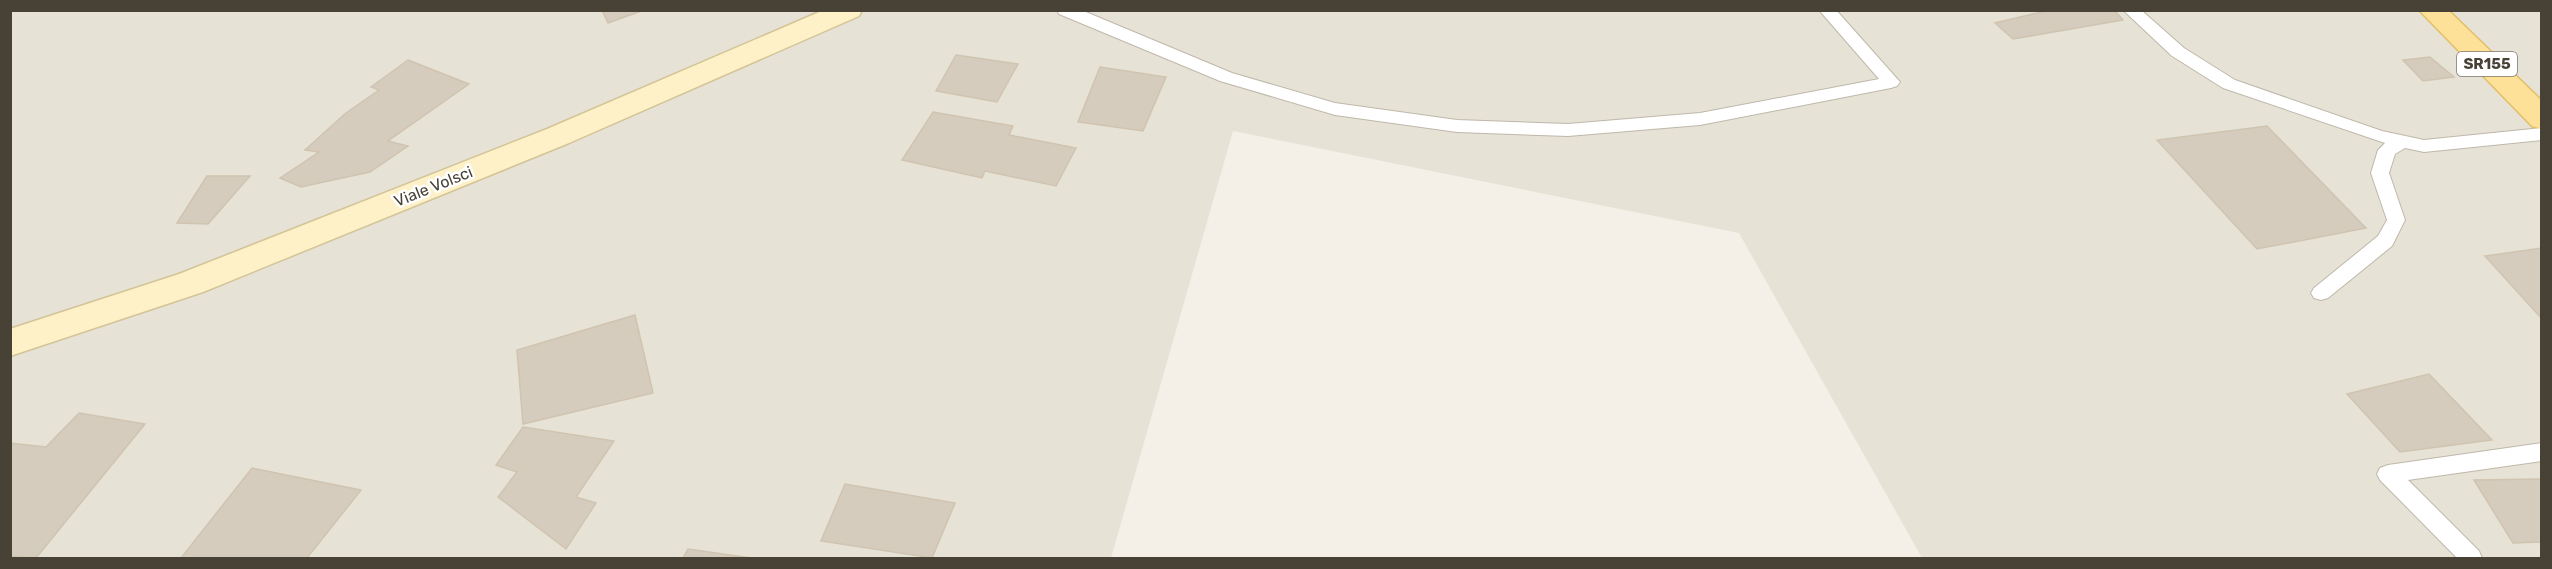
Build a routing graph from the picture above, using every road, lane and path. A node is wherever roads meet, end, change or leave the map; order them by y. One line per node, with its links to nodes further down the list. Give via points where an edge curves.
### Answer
1 (849, 10): 10 (main road, Viale Volsci, via 558,136 191,283)
2 (1065, 10): 3 (lane, via 1226,77 1335,109 1457,126 1568,130 1700,119 1891,82)
3 (1827, 10)
4 (2131, 10): 8 (lane, via 2178,52 2229,84)
5 (2432, 10): 6 (main road, SR155)
6 (2541, 118)
7 (2541, 134): 8 (lane, via 2424,146)
8 (2404, 141): 9 (lane, via 2387,150 2380,173 2396,220 2385,241)
9 (2321, 293)
10 (10, 343)
11 (2541, 452): 12 (lane, via 2388,474)
12 (2471, 558)

